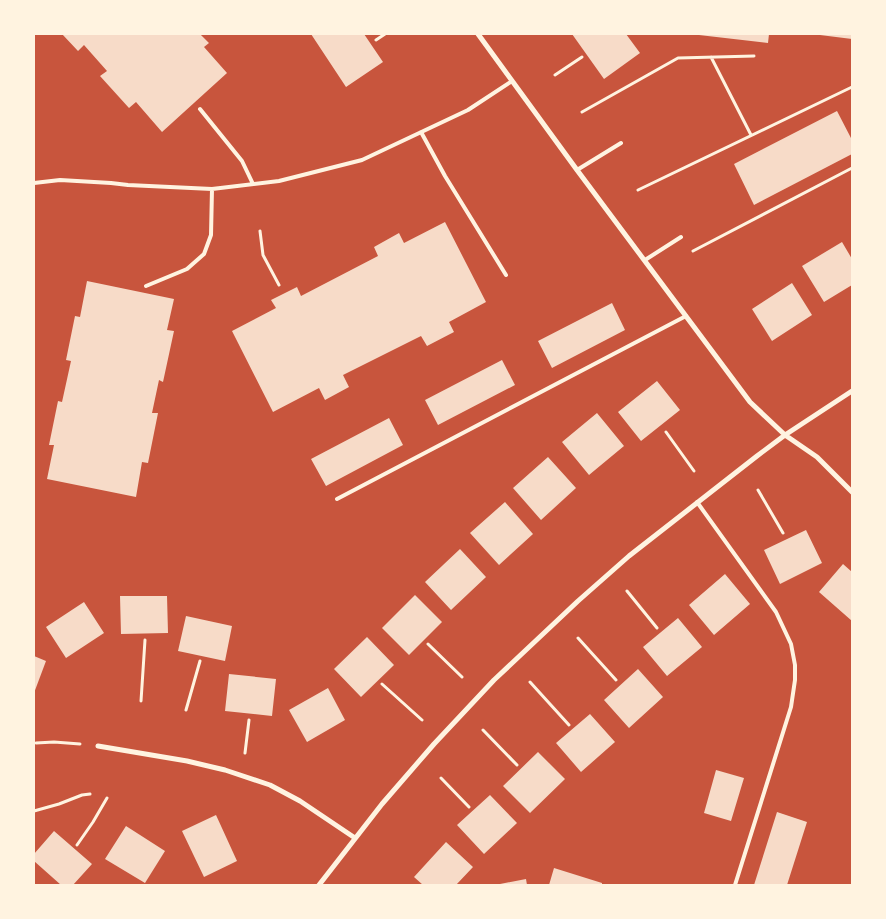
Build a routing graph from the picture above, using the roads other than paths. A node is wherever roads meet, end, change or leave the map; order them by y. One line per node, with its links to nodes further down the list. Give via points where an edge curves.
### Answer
1 (478, 34): 2 (street)
2 (512, 81): 4 (lane, via 468,110); 6 (street)
3 (200, 109): 8 (lane, via 242,161)
4 (421, 132): 8 (lane, via 362,160 279,181); 12 (lane)
5 (621, 143): 6 (lane)
6 (577, 170): 11 (street)
7 (34, 182): 9 (lane, via 60,180)
8 (252, 184): 9 (lane)
9 (212, 189): 13 (lane, via 211,235 204,254 188,269)
10 (681, 237): 11 (lane)
11 (645, 260): 14 (street)
12 (506, 275)
13 (146, 286)
14 (686, 316): 16 (street, via 750,402); 18 (lane)
15 (852, 391): 16 (street)
16 (785, 435): 17 (street, via 817,457); 19 (street)
17 (852, 492)
18 (337, 499)
19 (697, 502): 21 (street, via 629,556 494,680 434,744); 23 (lane, via 776,612 791,644 795,665 791,707)
20 (98, 746): 21 (street, via 187,761 270,786 300,801)
21 (355, 838): 22 (street)
22 (320, 885)
23 (735, 885)

